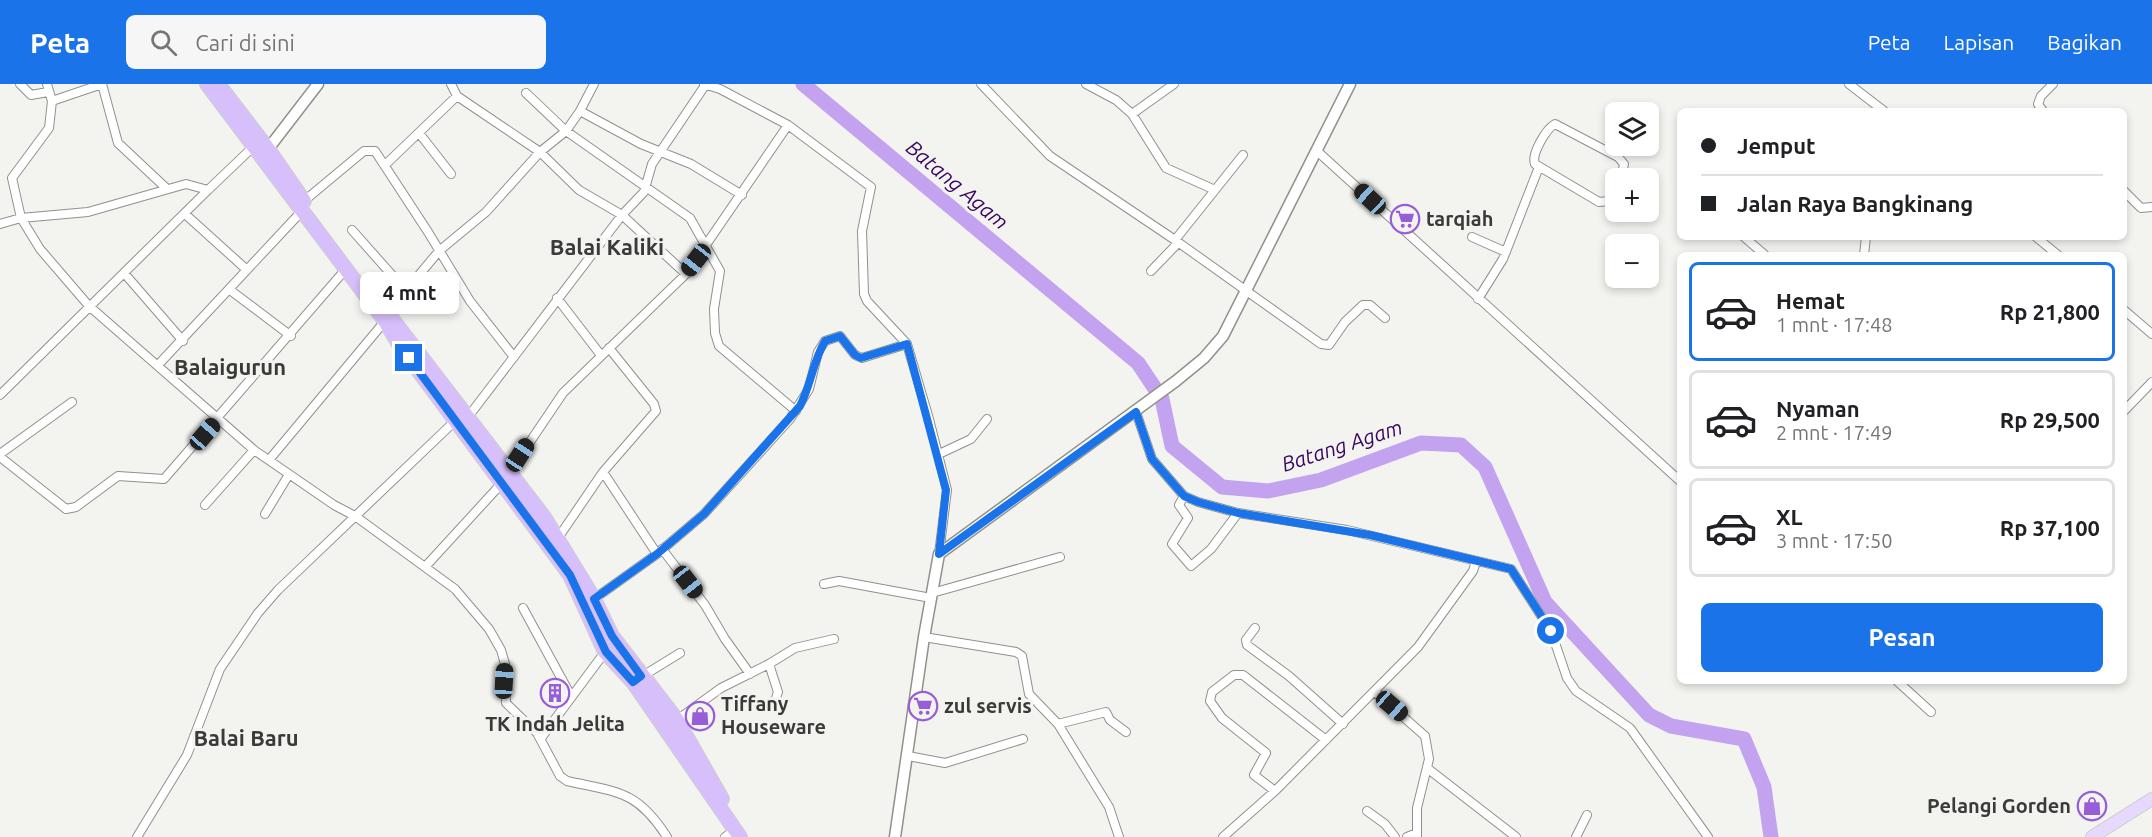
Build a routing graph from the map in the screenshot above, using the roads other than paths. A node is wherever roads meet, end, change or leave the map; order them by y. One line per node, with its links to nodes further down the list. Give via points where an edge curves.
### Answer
1 (20, 84): 15 (street, via 31,95)
2 (102, 84): 16 (street); 38 (street, via 118,143)
3 (207, 84): 27 (highway)
4 (218, 84): 28 (highway)
5 (318, 84): 28 (street)
6 (451, 84): 18 (street)
7 (594, 84): 22 (street)
8 (981, 84): 54 (street, via 1050,156)
9 (1086, 84): 23 (street)
10 (1174, 84): 23 (street)
11 (1350, 84): 29 (street)
12 (1849, 84): 20 (street)
13 (2053, 84): 21 (street, via 2039,99)
14 (704, 86): 24 (street); 31 (street)
15 (48, 88): 19 (street)
16 (81, 88): 19 (street)
17 (526, 93): 25 (street)
18 (457, 96): 26 (street); 30 (street)
19 (52, 101): 48 (street, via 46,134 12,178)
20 (1880, 108)
21 (2041, 108)
22 (580, 111): 25 (street); 31 (street)
23 (1132, 114): 40 (street, via 1166,168)
24 (788, 125): 42 (street); 78 (street, via 870,185 861,240 864,294)
25 (566, 131): 30 (street); 37 (street)
26 (419, 133): 33 (street); 36 (street)
27 (253, 147): 39 (street); 44 (highway)
28 (268, 149): 44 (highway)
29 (1317, 151): 67 (street); 70 (street)
30 (540, 152): 47 (street, via 579,190); 56 (street, via 486,212)
31 (660, 152): 37 (street); 42 (street, via 691,164)
32 (1243, 155): 40 (street)
33 (385, 165): 44 (street, via 375,151 364,151); 56 (street)
34 (1539, 167): 35 (street, via 1533,162 1535,153 1555,124 1618,157); 43 (street, via 1599,202); 57 (street)
35 (1623, 168)
36 (451, 174)
37 (646, 186): 47 (street); 55 (street, via 690,218)
38 (166, 188): 39 (street, via 186,184); 48 (street, via 88,212)
39 (208, 189): 46 (street)
40 (1215, 190): 54 (street)
41 (2127, 194): 45 (street, via 2141,208)
42 (742, 195): 55 (street)
43 (1605, 201)
44 (302, 207): 60 (street); 61 (highway); 68 (highway)
45 (2152, 207)
46 (185, 214): 60 (street); 63 (street)
47 (622, 215): 64 (street); 69 (street)
48 (21, 218): 49 (street); 71 (street, via 40,249)
49 (0, 224)
50 (352, 230): 66 (street)
51 (1472, 237): 57 (street)
52 (1748, 240): 58 (street)
53 (2040, 240): 59 (street)
54 (1176, 242): 62 (street); 67 (street)
55 (706, 247): 64 (street); 87 (street, via 720,272 714,309 719,346)
56 (439, 251): 66 (street); 81 (street, via 470,301)
57 (1506, 252): 70 (street)
58 (1762, 252)
59 (2054, 252)
60 (247, 270): 65 (street)
61 (345, 270): 68 (highway); 76 (street)
62 (1151, 271)
63 (124, 273): 71 (street); 77 (street)
64 (686, 274): 79 (street)
65 (230, 290): 76 (street); 77 (street)
66 (407, 292): 74 (street)
67 (1246, 292): 73 (street, via 1327,346 1363,305 1370,305); 88 (street, via 1223,336 1204,358)
68 (369, 295): 74 (highway)
69 (557, 298): 80 (street); 81 (street)
70 (1478, 299): 99 (street)
71 (89, 306): 82 (street); 84 (street)
72 (2127, 313): 75 (street)
73 (1385, 318)
74 (391, 323): 90 (highway); 95 (street)
75 (2152, 334)
76 (291, 336): 91 (street)
77 (183, 341): 82 (street)
78 (907, 344): 87 (street, via 861,358 840,336 825,341 818,352 809,389); 93 (street)
79 (609, 348): 80 (street); 96 (street, via 656,409)
80 (600, 354): 98 (street, via 561,396)
81 (514, 357): 90 (street)
82 (158, 366): 91 (street)
83 (2152, 382): 86 (street)
84 (0, 395)
85 (72, 402): 94 (street)
86 (2127, 408)
87 (796, 411): 107 (street, via 704,514)
88 (1138, 411): 100 (street, via 1152,459); 108 (street)
89 (987, 418): 93 (street, via 970,439)
90 (462, 419): 98 (highway); 103 (street)
91 (217, 420): 92 (street); 94 (street, via 164,479 118,476 72,509 61,508)
92 (254, 450): 95 (street); 101 (street)
93 (939, 454): 108 (street, via 946,490)
94 (0, 455)
95 (269, 460): 97 (street)
96 (603, 472): 106 (street); 107 (street)
97 (288, 476): 102 (street); 103 (street)
98 (506, 478): 105 (highway); 111 (street)
99 (1677, 478)
100 (1183, 498): 104 (street); 104 (street, via 1179,506 1188,518 1173,544 1191,566 1211,549)
101 (205, 505)
102 (265, 514)
103 (355, 516): 111 (street); 145 (street, via 278,591 238,641 220,669 187,755)
104 (1236, 516): 110 (street, via 1347,530)
105 (539, 521): 106 (highway); 119 (highway, via 570,575)
106 (558, 538): 114 (highway)
107 (660, 552): 114 (street); 122 (street, via 705,605)
108 (939, 554): 113 (street)
109 (1060, 557): 113 (street)
110 (1475, 565): 125 (street, via 1424,640); 155 (street, via 1511,569 1518,577 1551,631 1571,685 1630,728)
111 (424, 567): 133 (street, via 455,589 489,629 505,664 504,699)
112 (824, 584): 113 (street, via 839,581)
113 (931, 596): 117 (street)
114 (594, 599): 123 (highway)
115 (523, 608): 126 (street)
116 (1255, 628): 131 (street, via 1246,640 1247,645)
117 (924, 638): 130 (street, via 1006,650 1022,656 1029,694); 136 (street)
118 (834, 639): 121 (street, via 795,648)
119 (606, 652): 123 (highway); 126 (street)
120 (680, 652): 123 (street)
121 (769, 664): 122 (street); 127 (street, via 778,693)
122 (750, 674): 129 (street, via 721,688)
123 (637, 679): 129 (highway); 140 (highway)
124 (1900, 684): 128 (street)
125 (1375, 692): 131 (street); 137 (street, via 1425,736)
126 (571, 696): 133 (street)
127 (773, 707)
128 (1930, 712)
129 (677, 720): 140 (highway)
130 (1058, 724): 132 (street, via 1106,712); 149 (street, via 1109,807)
131 (1343, 724): 135 (street)
132 (1126, 732)
133 (541, 738): 146 (street, via 560,776 567,781 616,790 639,802 654,815)
134 (1023, 739): 136 (street, via 945,763)
135 (1326, 740): 138 (street); 138 (street, via 1240,674 1212,692 1210,701 1222,718 1266,753 1254,776)
136 (908, 756): 148 (street)
137 (1427, 768): 144 (street, via 1420,789); 153 (street)
138 (1275, 791): 150 (street)
139 (2152, 798): 156 (main road)
140 (721, 804): 143 (highway); 147 (highway)
141 (1367, 811): 151 (street)
142 (1587, 815): 154 (street)
143 (733, 835)
144 (1417, 835): 152 (street)
145 (136, 837)
146 (667, 837)
147 (750, 837)
148 (895, 837)
149 (1119, 837)
150 (1223, 837)
151 (1395, 837)
152 (1407, 837)
153 (1516, 837)
154 (1576, 837)
155 (1708, 837)
156 (2092, 837)

